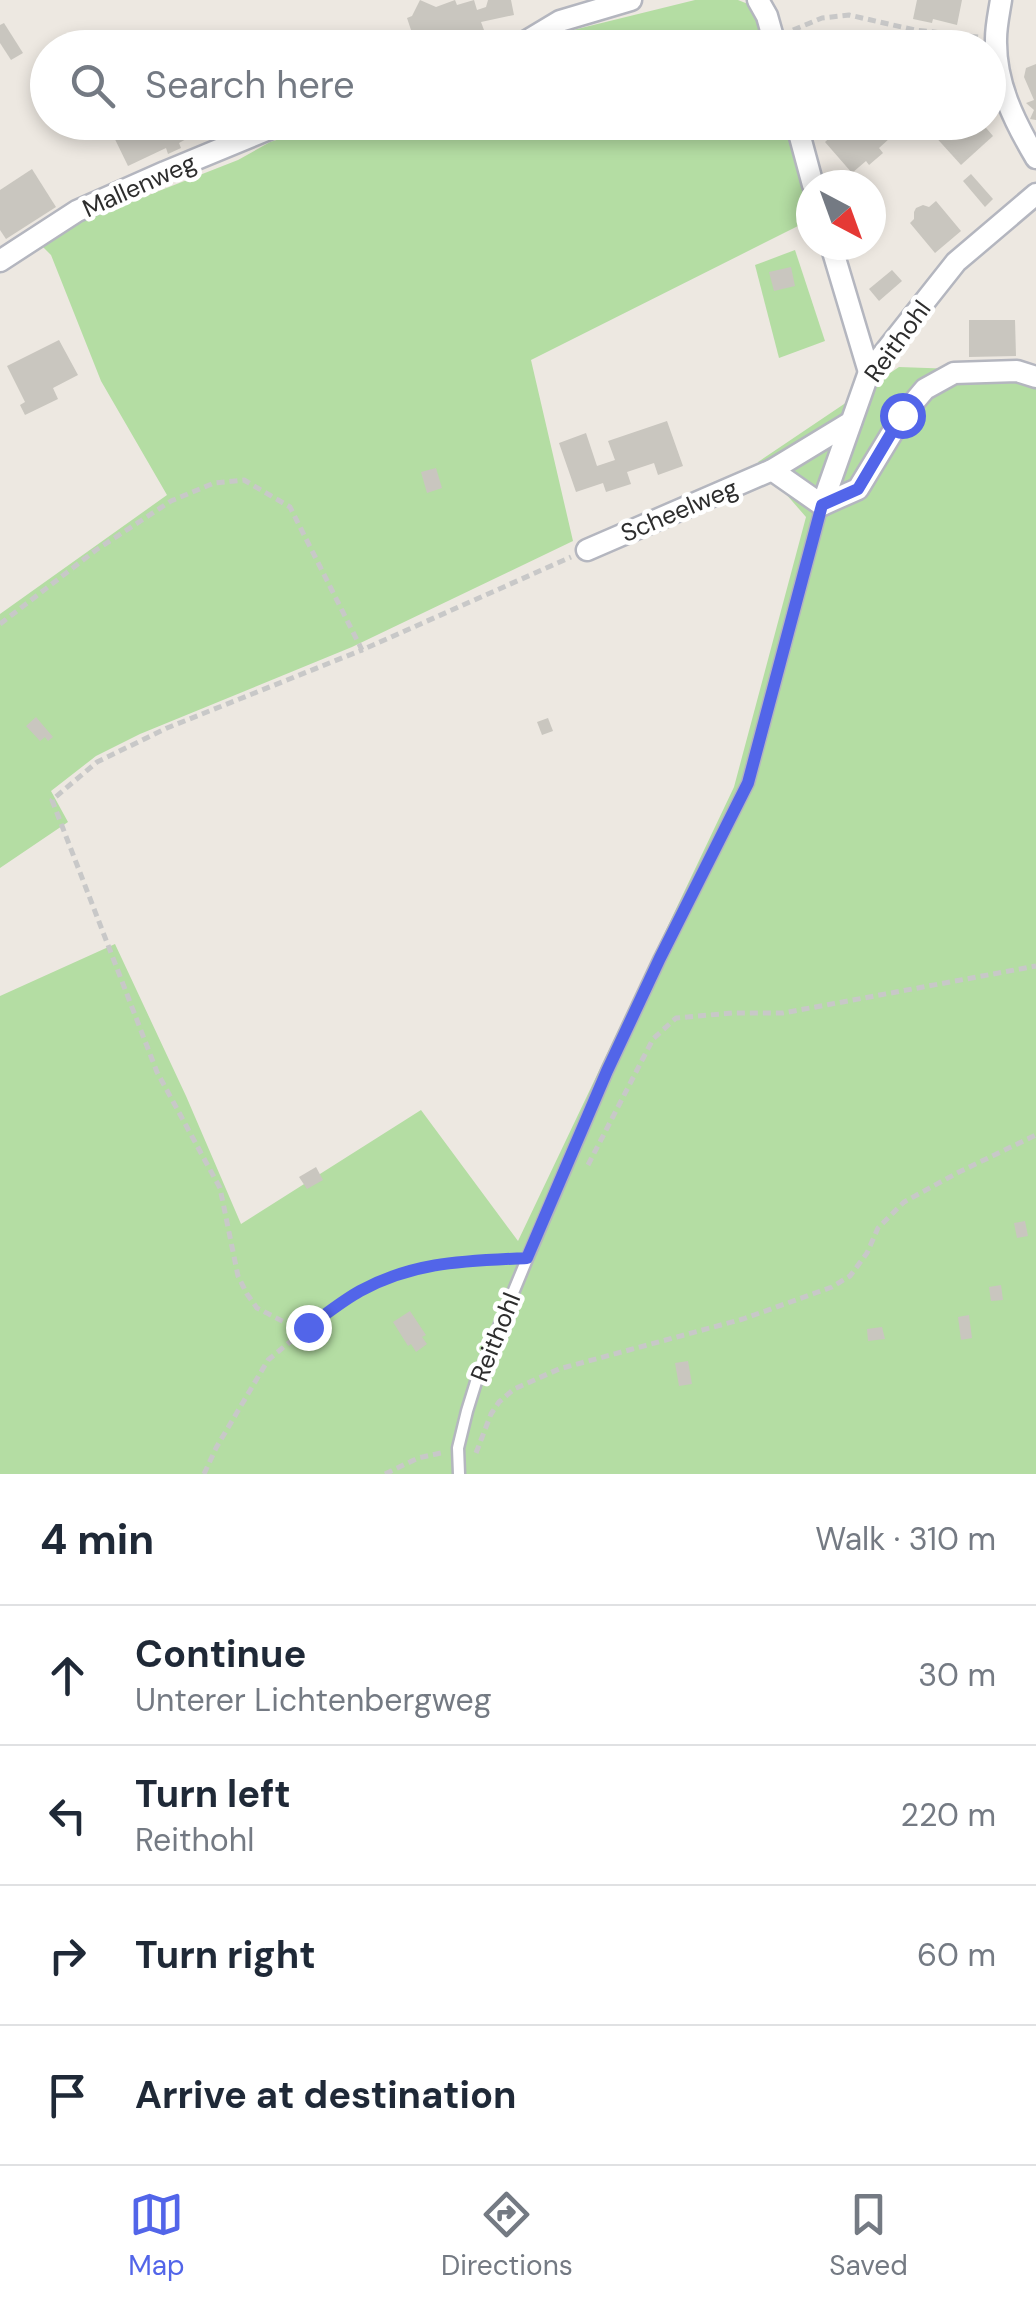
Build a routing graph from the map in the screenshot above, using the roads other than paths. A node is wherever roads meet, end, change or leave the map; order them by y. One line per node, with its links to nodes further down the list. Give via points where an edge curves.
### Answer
1 (631, 0): 4 (street)
2 (758, 0): 5 (street)
3 (1001, 0): 6 (street)
4 (545, 30)
5 (771, 30)
6 (997, 30)
7 (1006, 99): 10 (street)
8 (242, 140): 14 (street, Mallenweg, via 78,211)
9 (801, 140): 11 (street)
10 (1036, 158)
11 (809, 170)
12 (1036, 194): 15 (street, Reithohl, via 956,262)
13 (836, 260): 15 (street)
14 (0, 261)
15 (870, 372): 17 (street, Reithohl)
16 (1036, 377): 19 (street, via 954,372 925,389 858,489)
17 (851, 422): 18 (street, Scheelweg); 19 (street, Reithohl)
18 (772, 470): 19 (street); 20 (street, Scheelweg)
19 (822, 505): 21 (lane, Reithohl, via 748,783 607,1071 527,1258 476,1382 458,1448)
20 (587, 550)
21 (459, 1471)

